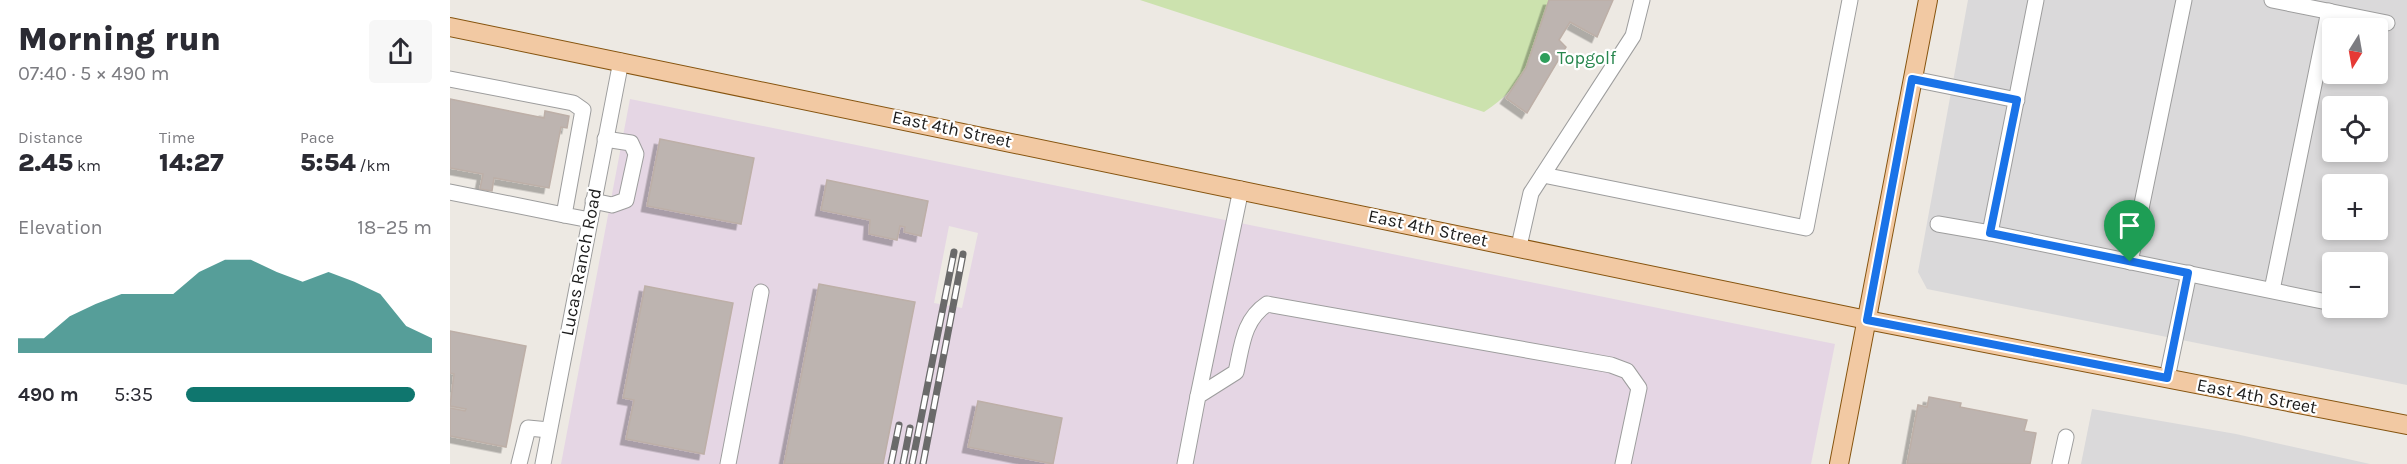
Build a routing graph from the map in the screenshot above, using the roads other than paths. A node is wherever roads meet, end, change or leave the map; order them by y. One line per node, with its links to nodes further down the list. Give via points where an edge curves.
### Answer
1 (1642, 0): 15 (street, via 1633,36)
2 (1850, 0): 15 (street, via 1806,228)
3 (1928, 0): 12 (main road)
4 (2036, 0): 13 (street)
5 (2184, 0): 24 (street)
6 (2272, 0): 7 (street)
7 (2329, 11): 8 (street); 26 (street)
8 (2363, 18)
9 (450, 27): 10 (main road, East 4th Street)
10 (621, 61): 14 (street, Lucas Ranch Road); 16 (main road, East 4th Street)
11 (450, 79): 19 (street, via 573,103 583,110)
12 (1912, 79): 13 (street); 29 (main road)
13 (2017, 100): 22 (street)
14 (605, 139): 18 (street, Lucas Ranch Road); 18 (street, via 631,143 635,148 634,164 626,200 612,205)
15 (1543, 175): 23 (street, via 1531,193)
16 (1241, 189): 23 (main road, East 4th Street); 31 (street)
17 (450, 192): 19 (street)
18 (593, 201): 20 (street, Lucas Ranch Road)
19 (564, 215): 20 (street)
20 (590, 220): 33 (street, Lucas Ranch Road)
21 (1938, 224): 22 (street)
22 (1990, 233): 24 (street)
23 (1519, 246): 29 (main road, East 4th Street)
24 (2130, 262): 25 (street)
25 (2188, 273): 26 (street); 30 (street)
26 (2272, 290): 28 (street)
27 (761, 292): 37 (street)
28 (2322, 301)
29 (1867, 320): 30 (main road, East 4th Street); 40 (main road)
30 (2167, 378): 32 (main road, East 4th Street)
31 (1198, 396): 38 (street); 39 (street, via 1236,372 1245,329 1255,312 1267,304 1626,371 1639,388)
32 (2407, 425)
33 (549, 430): 35 (street, via 528,428); 36 (street, Lucas Ranch Road)
34 (2066, 436): 41 (street)
35 (519, 464)
36 (543, 464)
37 (728, 464)
38 (1185, 464)
39 (1623, 464)
40 (1839, 464)
41 (2060, 464)

